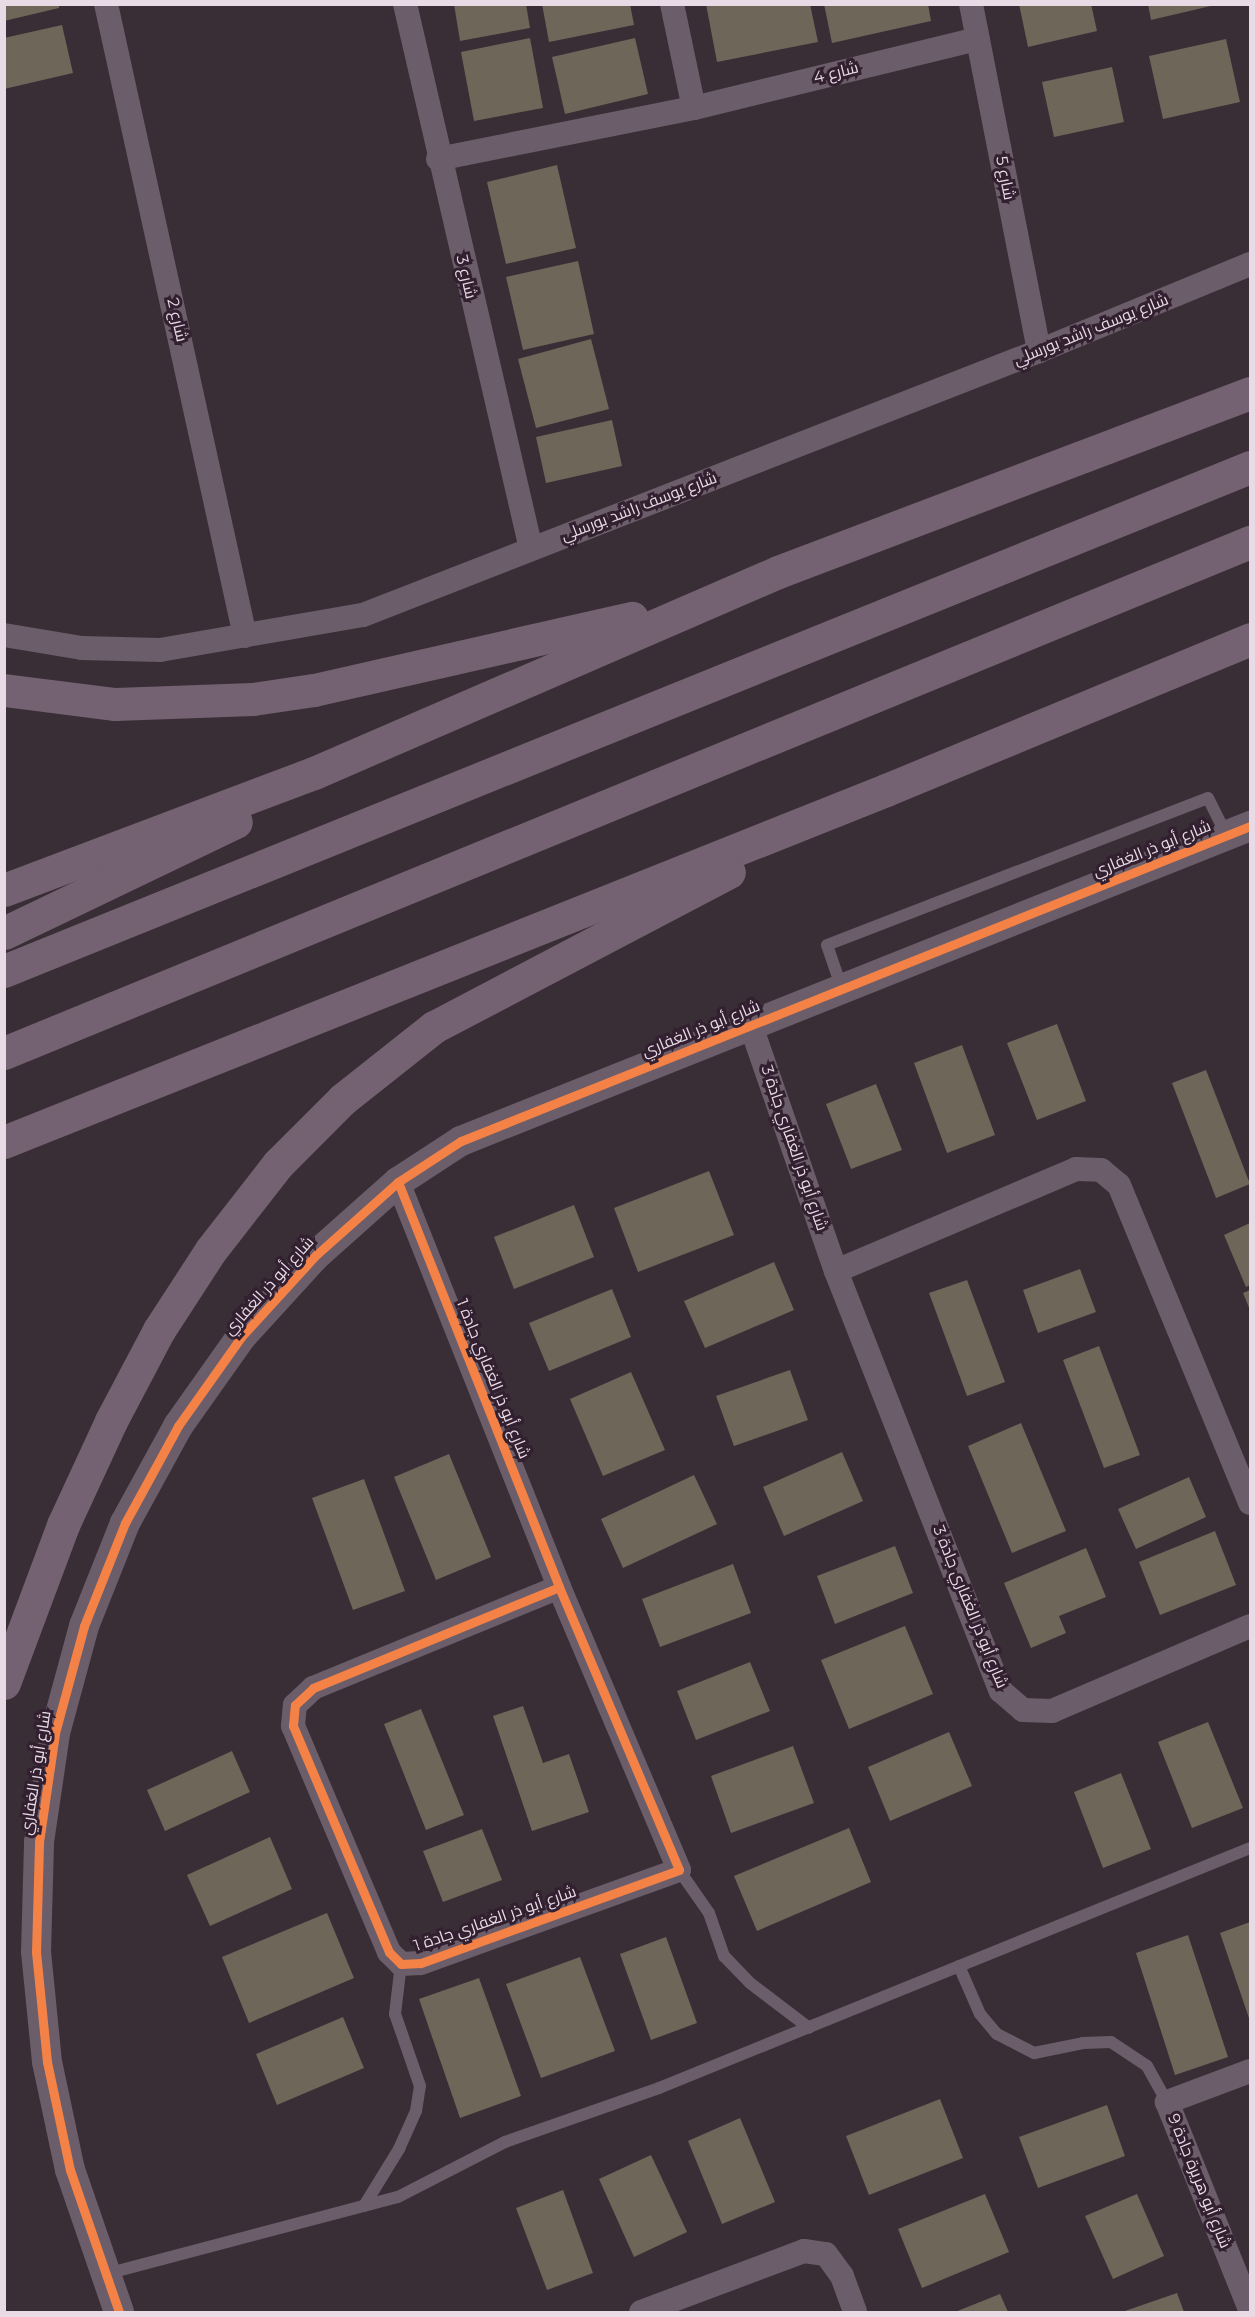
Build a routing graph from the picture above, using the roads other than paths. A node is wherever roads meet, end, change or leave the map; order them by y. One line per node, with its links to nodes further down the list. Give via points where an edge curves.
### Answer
1 (106, 4): 18 (street, شارع 2)
2 (405, 4): 7 (street, شارع 3)
3 (672, 4): 6 (street)
4 (971, 4): 5 (street, شارع 5)
5 (978, 39): 6 (street, شارع 4); 9 (street, شارع 5)
6 (694, 108): 7 (street, شارع 4)
7 (438, 159): 13 (street, شارع 3)
8 (1251, 264): 9 (street, شارع يوسف راشد بورسلي)
9 (1039, 351): 13 (street, شارع يوسف راشد بورسلي)
10 (1251, 393): 16 (highway)
11 (1251, 466): 26 (highway)
12 (1251, 542): 15 (highway)
13 (531, 549): 18 (street, شارع يوسف راشد بورسلي, via 363,615)
14 (1251, 559): 15 (highway)
15 (1167, 574): 29 (highway)
16 (710, 600): 20 (highway, via 371,677 252,699 115,704); 21 (highway)
17 (4, 635): 18 (street, شارع يوسف راشد بورسلي, via 82,648 160,650)
18 (245, 636)
19 (1251, 639): 22 (highway)
20 (4, 690)
21 (314, 773): 24 (highway); 25 (highway, via 220,831)
22 (886, 790): 30 (highway); 36 (highway, via 434,1028 343,1100 278,1164 211,1250 159,1330 63,1525)
23 (1238, 831): 27 (street, شارع أبو ذر الغفاري); 27 (lane, via 1208,798 827,945)
24 (4, 890)
25 (4, 933)
26 (4, 971)
27 (842, 989): 28 (street, شارع أبو ذر الغفاري)
28 (751, 1026): 31 (street, شارع أبو ذر الغفاري, via 461,1141); 32 (street, شارع أبو ذر الغفاري جادة 3)
29 (4, 1053)
30 (4, 1142)
31 (398, 1182): 34 (street, شارع أبو ذر الغفاري جادة 1); 45 (street, شارع أبو ذر الغفاري, via 293,1279 242,1336 177,1426 125,1523 84,1626 72,1668 55,1733 39,1842 36,1952 47,2062 70,2170)
32 (836, 1271): 33 (street, via 1076,1169 1101,1170 1119,1185); 35 (street, شارع أبو ذر الغفاري جادة 3, via 1001,1691 1023,1710 1052,1711)
33 (1251, 1503)
34 (559, 1587): 38 (street, شارع أبو ذر الغفاري جادة 1); 39 (street, شارع أبو ذر الغفاري جادة 1, via 313,1688 295,1705 293,1726 389,1952)
35 (1251, 1626)
36 (4, 1683)
37 (1251, 1848): 40 (lane)
38 (679, 1870): 39 (street, شارع أبو ذر الغفاري جادة 1, via 420,1963); 41 (lane, via 709,1913 724,1956 750,1983)
39 (401, 1964): 44 (lane, via 395,2014 420,2086 416,2111 399,2149)
40 (960, 1966): 41 (lane); 43 (lane, via 980,2014 997,2034 1034,2053 1111,2042 1147,2066)
41 (809, 2028): 44 (lane, via 659,2088 505,2142 398,2197)
42 (1251, 2070): 43 (street, شارع أبو هريرة جادة 9)
43 (1167, 2102): 46 (street, شارع أبو هريرة جادة 9)
44 (364, 2206): 45 (lane)
45 (106, 2274): 47 (street, شارع أبو ذر الغفاري)
46 (1251, 2309)
47 (119, 2313)
48 (641, 2313): 49 (street, via 804,2251 826,2254 842,2276)
49 (855, 2313)

